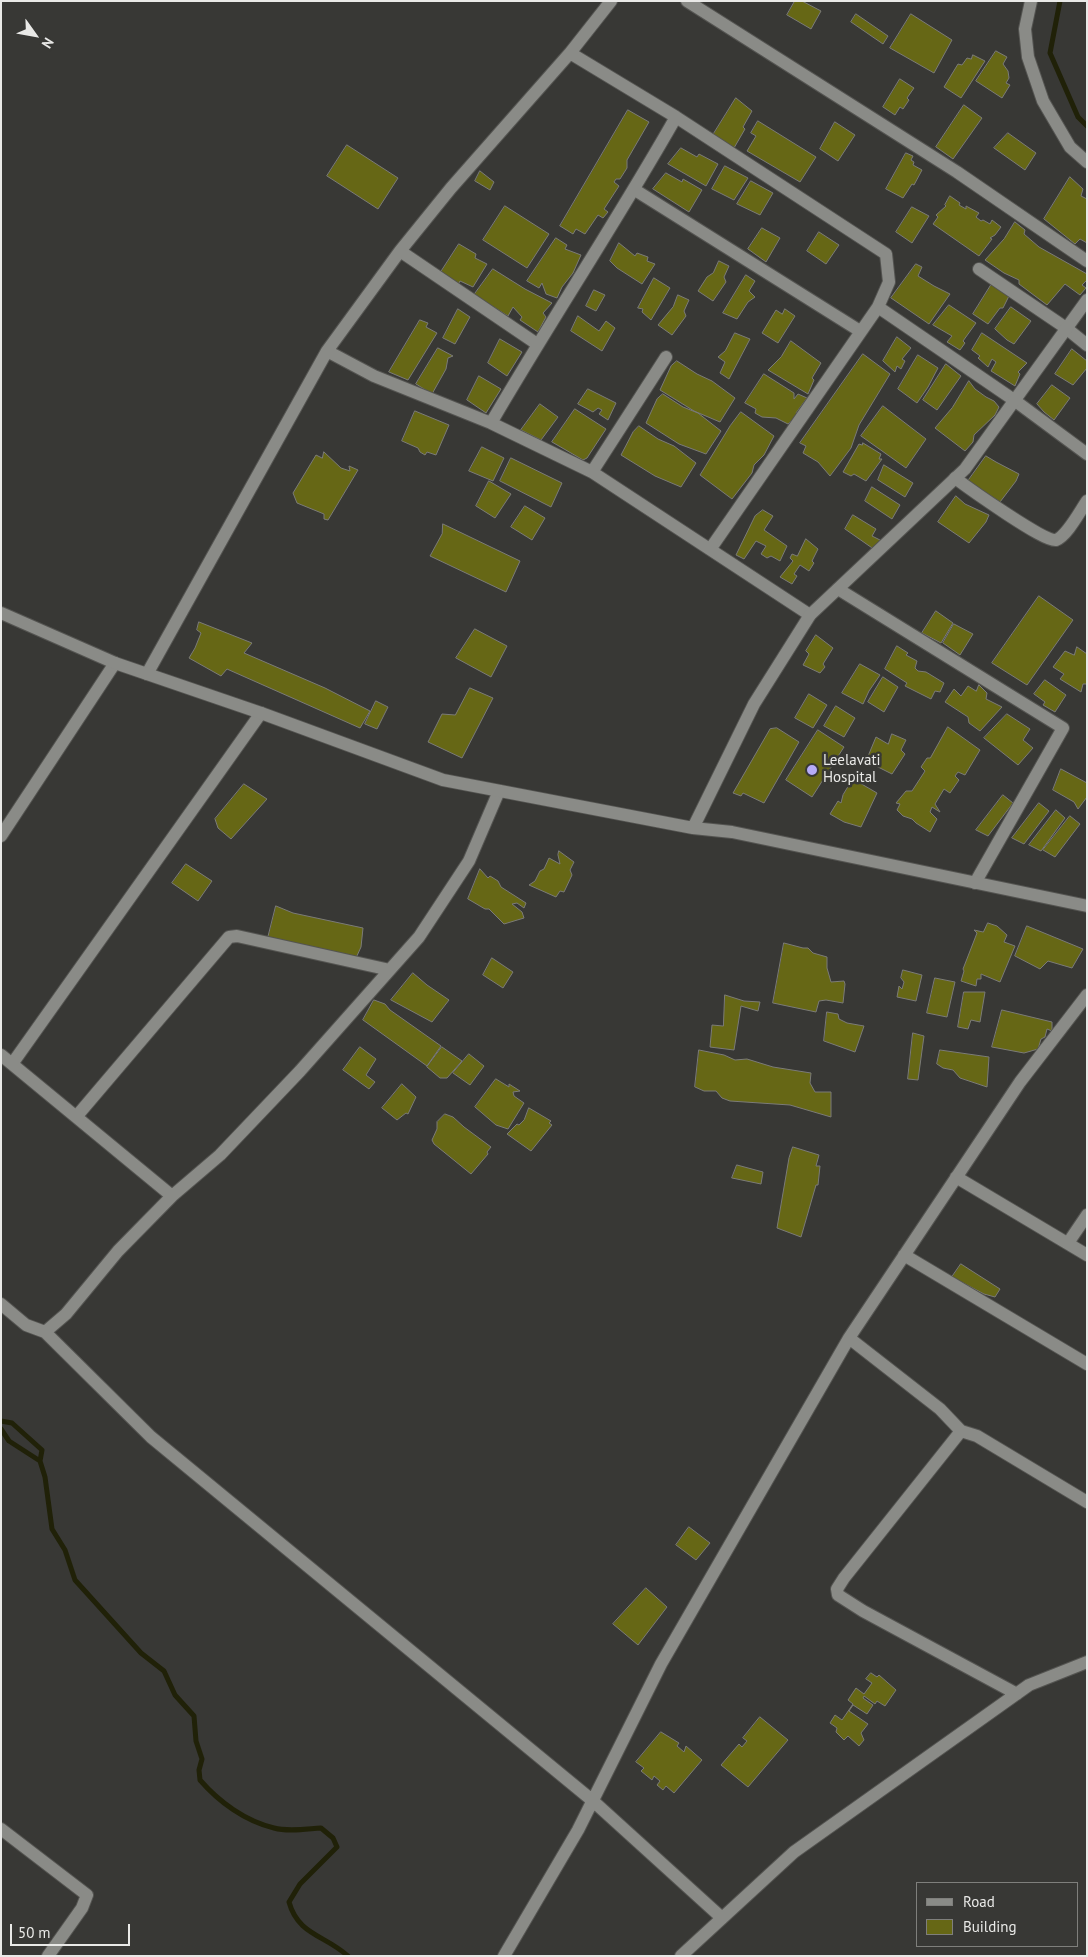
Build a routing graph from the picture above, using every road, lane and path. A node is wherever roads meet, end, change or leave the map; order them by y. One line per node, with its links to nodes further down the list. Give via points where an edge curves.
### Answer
1 (611, 1): 4 (street)
2 (687, 1): 9 (street, via 957,172)
3 (1031, 1): 6 (street, via 1025,29 1028,57 1043,101 1070,147)
4 (570, 53): 5 (street); 8 (street)
5 (676, 117): 7 (street); 12 (street, via 886,254 888,282)
6 (1087, 162)
7 (635, 190): 14 (street); 15 (street)
8 (400, 251): 15 (street); 17 (street)
9 (1087, 261)
10 (979, 269): 13 (street)
11 (1087, 300): 13 (street)
12 (878, 307): 14 (street); 19 (street)
13 (1066, 328): 16 (street); 19 (street)
14 (860, 331): 25 (street)
15 (537, 344): 20 (street)
16 (1087, 345)
17 (327, 351): 20 (street, via 374,376); 30 (street)
18 (666, 357): 22 (street)
19 (1014, 400): 21 (street); 23 (street, via 965,469)
20 (491, 423): 22 (street)
21 (1087, 454)
22 (592, 472): 25 (street)
23 (955, 478): 24 (street, via 1052,541 1058,540 1067,530); 26 (street)
24 (1087, 501)
25 (711, 548): 28 (street)
26 (838, 589): 28 (street); 35 (street, via 1062,728)
27 (1, 613): 29 (street)
28 (810, 615): 33 (street, via 754,704)
29 (115, 663): 30 (street); 34 (street)
30 (147, 674): 31 (street)
31 (261, 713): 32 (street, via 443,780); 40 (street)
32 (499, 791): 33 (street); 37 (street, via 469,862 419,937)
33 (693, 828): 35 (street, via 732,832)
34 (1, 836)
35 (975, 883): 36 (street)
36 (1087, 906)
37 (390, 970): 41 (street, via 237,936 229,937); 43 (street, via 220,1155)
38 (1087, 995): 42 (street, via 1020,1082)
39 (1, 1055): 40 (street)
40 (12, 1064): 41 (street)
41 (76, 1117): 43 (street)
42 (956, 1177): 45 (street); 47 (street)
43 (172, 1196): 49 (street, via 118,1251 66,1314)
44 (1087, 1214): 45 (street)
45 (1068, 1243): 46 (street)
46 (1087, 1254)
47 (904, 1255): 50 (street); 51 (street)
48 (1, 1304): 49 (street, via 26,1325)
49 (45, 1332): 56 (street, via 151,1437)
50 (849, 1338): 52 (street, via 940,1410); 56 (street, via 661,1664)
51 (1087, 1364)
52 (961, 1431): 53 (street, via 977,1436); 55 (street, via 844,1578 837,1589 838,1595)
53 (1087, 1502)
54 (1087, 1662): 55 (street, via 1029,1685)
55 (1017, 1694): 58 (street, via 794,1852)
56 (592, 1801): 58 (street); 60 (street)
57 (1, 1829): 59 (street, via 87,1895 82,1908)
58 (722, 1918): 61 (street)
59 (48, 1956)
60 (504, 1956)
61 (681, 1956)

